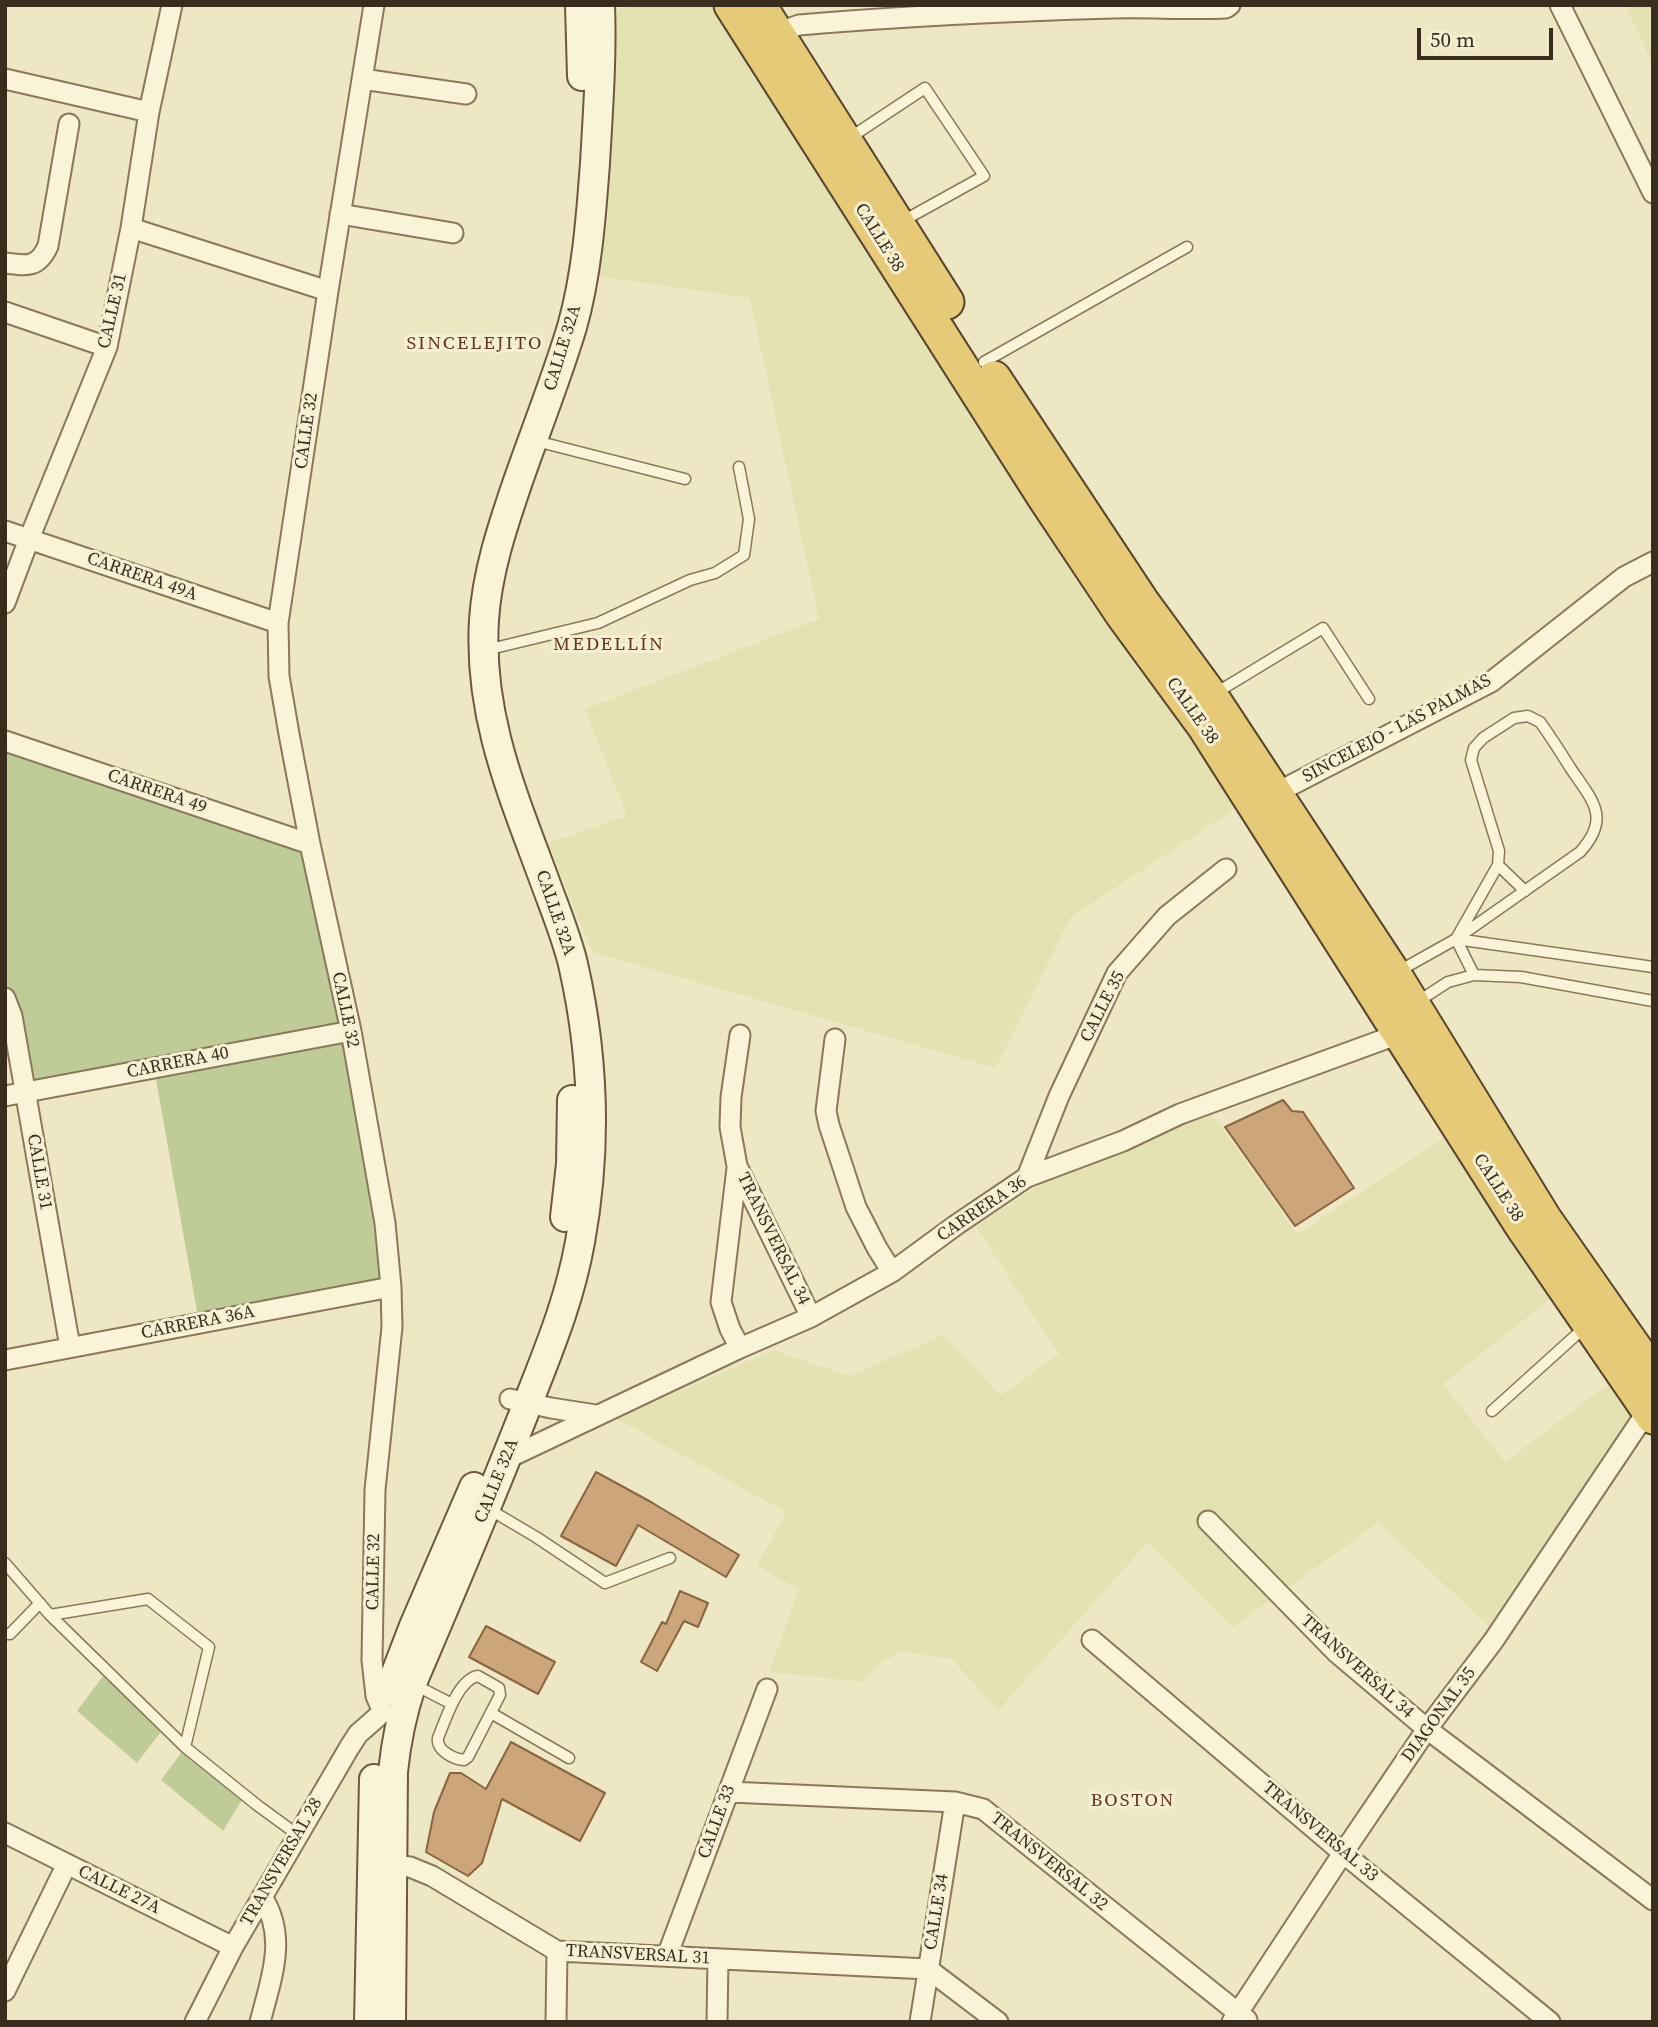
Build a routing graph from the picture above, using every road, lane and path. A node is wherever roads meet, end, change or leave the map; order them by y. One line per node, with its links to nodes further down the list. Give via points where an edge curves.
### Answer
1 (172, 5): 11 (street, CALLE 31)
2 (374, 5): 9 (street, CALLE 32)
3 (1230, 5): 6 (street)
4 (1560, 5): 14 (street)
5 (598, 7): 25 (main road, CALLE 32A, via 602,66 582,280 572,326); 64 (main road, CALLE 32A, via 583,67 574,212 555,322 486,519 466,611 467,682 474,728 552,955 571,1074 571,1164 563,1227 537,1330)
6 (1194, 8): 7 (street, via 799,25)
7 (756, 11): 13 (highway, CALLE 38); 45 (highway, CALLE 38, via 1044,497)
8 (5, 79): 11 (street)
9 (362, 79): 10 (street); 15 (street, CALLE 32)
10 (466, 94)
11 (149, 112): 17 (street, CALLE 31)
12 (69, 124): 20 (street, via 45,253 32,264)
13 (845, 140): 16 (highway, CALLE 38); 16 (lane, via 925,88 984,176)
14 (1653, 193)
15 (340, 214): 18 (street); 21 (street, CALLE 32)
16 (898, 224): 24 (highway, CALLE 38)
17 (131, 228): 21 (street); 23 (street, CALLE 31)
18 (453, 233)
19 (1187, 247): 24 (lane)
20 (5, 263)
21 (328, 291): 32 (street, CALLE 32)
22 (5, 312): 23 (street)
23 (107, 347): 29 (street, CALLE 31)
24 (984, 362): 34 (highway, CALLE 38, via 1143,603)
25 (533, 440): 27 (lane); 33 (main road, CALLE 32A, via 492,566)
26 (740, 467): 33 (lane, via 748,519 744,555 715,573 597,623)
27 (685, 479)
28 (5, 531): 29 (street, CARRERA 49A)
29 (29, 539): 31 (street, CALLE 31); 32 (street, CARRERA 49A)
30 (1653, 562): 37 (street, SINCELEJO - LAS PALMAS, via 1624,577 1491,682)
31 (5, 603)
32 (278, 623): 38 (street, CALLE 32, via 279,676)
33 (482, 651): 64 (main road, CALLE 32A, via 503,767 569,949 590,1072 590,1166 581,1239 556,1334)
34 (1211, 696): 35 (lane, via 1323,628); 37 (highway, CALLE 38)
35 (1369, 699)
36 (5, 741): 38 (street, CARRERA 49)
37 (1274, 794): 45 (highway, CALLE 38)
38 (310, 844): 49 (street, CALLE 32)
39 (1498, 864): 41 (lane); 41 (lane, via 1499,851 1471,760 1483,738 1514,718 1528,716 1540,722 1594,802 1597,820 1593,838 1580,852); 42 (lane)
40 (1226, 869): 55 (street, CALLE 35, via 1167,916 1117,973)
41 (1524, 891): 42 (lane)
42 (1456, 939): 43 (lane); 44 (lane); 45 (lane)
43 (1653, 967)
44 (1474, 975): 47 (lane, via 1521,977); 48 (lane, via 1448,982)
45 (1382, 981): 48 (highway, CALLE 38)
46 (5, 998): 52 (street, CALLE 31)
47 (1653, 1001)
48 (1406, 1020): 55 (street, CARRERA 36); 59 (highway, CALLE 38, via 1514,1215); 63 (highway, CALLE 38, via 1634,1340)
49 (351, 1031): 52 (street, CARRERA 40); 57 (street, CALLE 32, via 385,1223)
50 (740, 1035): 54 (street, TRANSVERSAL 34, via 730,1127)
51 (835, 1040): 56 (street, via 826,1111 829,1125 856,1206)
52 (25, 1092): 53 (street, CARRERA 40); 60 (street, CALLE 31)
53 (5, 1096)
54 (737, 1167): 58 (street, TRANSVERSAL 34); 61 (street, via 721,1303)
55 (1027, 1177): 56 (street, CARRERA 36)
56 (892, 1272): 58 (street, CARRERA 36)
57 (391, 1287): 60 (street, CARRERA 36A); 82 (street, CALLE 32, via 375,1490 372,1660 376,1696)
58 (811, 1317): 61 (street, CARRERA 36)
59 (1588, 1324): 65 (lane); 66 (highway, CALLE 38)
60 (70, 1347): 62 (street, CARRERA 36A)
61 (740, 1348): 67 (street, CARRERA 36)
62 (5, 1360)
63 (1653, 1374)
64 (530, 1403): 67 (street); 68 (street, via 557,1421); 69 (main road, CALLE 32A); 82 (main road, CALLE 32A, via 480,1472)
65 (1492, 1411)
66 (1650, 1414): 84 (street, DIAGONAL 35)
67 (596, 1415): 68 (street, CARRERA 36)
68 (554, 1436): 69 (street, CARRERA 36)
69 (506, 1459): 70 (main road, CALLE 32A)
70 (486, 1508): 72 (lane, via 605,1583); 77 (main road, CALLE 32A)
71 (1208, 1521): 84 (street, TRANSVERSAL 34, via 1337,1653)
72 (670, 1558)
73 (5, 1563): 74 (lane)
74 (40, 1603): 75 (lane); 76 (lane)
75 (50, 1615): 85 (lane); 85 (lane, via 148,1599 209,1647)
76 (5, 1634)
77 (433, 1634): 79 (main road, CALLE 32A); 82 (main road)
78 (1092, 1640): 92 (street, TRANSVERSAL 33)
79 (412, 1683): 81 (lane); 89 (main road, CALLE 32A, via 398,1731)
80 (767, 1689): 87 (street, CALLE 33)
81 (452, 1704): 83 (lane, via 466,1681 478,1676 499,1688); 83 (lane, via 437,1744 458,1759 468,1757)
82 (383, 1712): 89 (main road, via 389,1737); 91 (street, TRANSVERSAL 28, via 358,1734); 94 (main road, CALLE 32, via 374,1771)
83 (491, 1713): 86 (lane)
84 (1427, 1730): 92 (street, DIAGONAL 35); 96 (street, TRANSVERSAL 34)
85 (186, 1747): 91 (lane)
86 (569, 1758)
87 (729, 1792): 88 (street, TRANSVERSAL 32); 99 (street, CALLE 33)
88 (955, 1802): 101 (street, CALLE 34); 103 (street, TRANSVERSAL 32, via 983,1809)
89 (392, 1807): 94 (main road, CALLE 32)
90 (5, 1833): 93 (street, CALLE 27A)
91 (298, 1835): 95 (street, TRANSVERSAL 28)
92 (1343, 1853): 103 (street, DIAGONAL 35); 112 (street, TRANSVERSAL 33)
93 (67, 1864): 97 (street, CALLE 27A); 102 (street)
94 (381, 1864): 98 (street, TRANSVERSAL 31, via 410,1867 432,1876); 106 (main road, CALLE 32); 107 (main road, CALLE 32)
95 (262, 1897): 97 (street, TRANSVERSAL 28); 105 (street, via 274,1921 277,1941)
96 (1653, 1900)
97 (233, 1947): 104 (street, TRANSVERSAL 28)
98 (557, 1951): 99 (street, TRANSVERSAL 31); 108 (street)
99 (667, 1956): 100 (street, TRANSVERSAL 31)
100 (718, 1959): 101 (street, TRANSVERSAL 31); 109 (street)
101 (928, 1969): 110 (street, CALLE 34); 111 (street)
102 (5, 1991)
103 (1241, 2019)
104 (195, 2022)
105 (260, 2022)
106 (369, 2022)
107 (391, 2022)
108 (556, 2022)
109 (717, 2022)
110 (920, 2022)
111 (998, 2022)
112 (1550, 2022)

